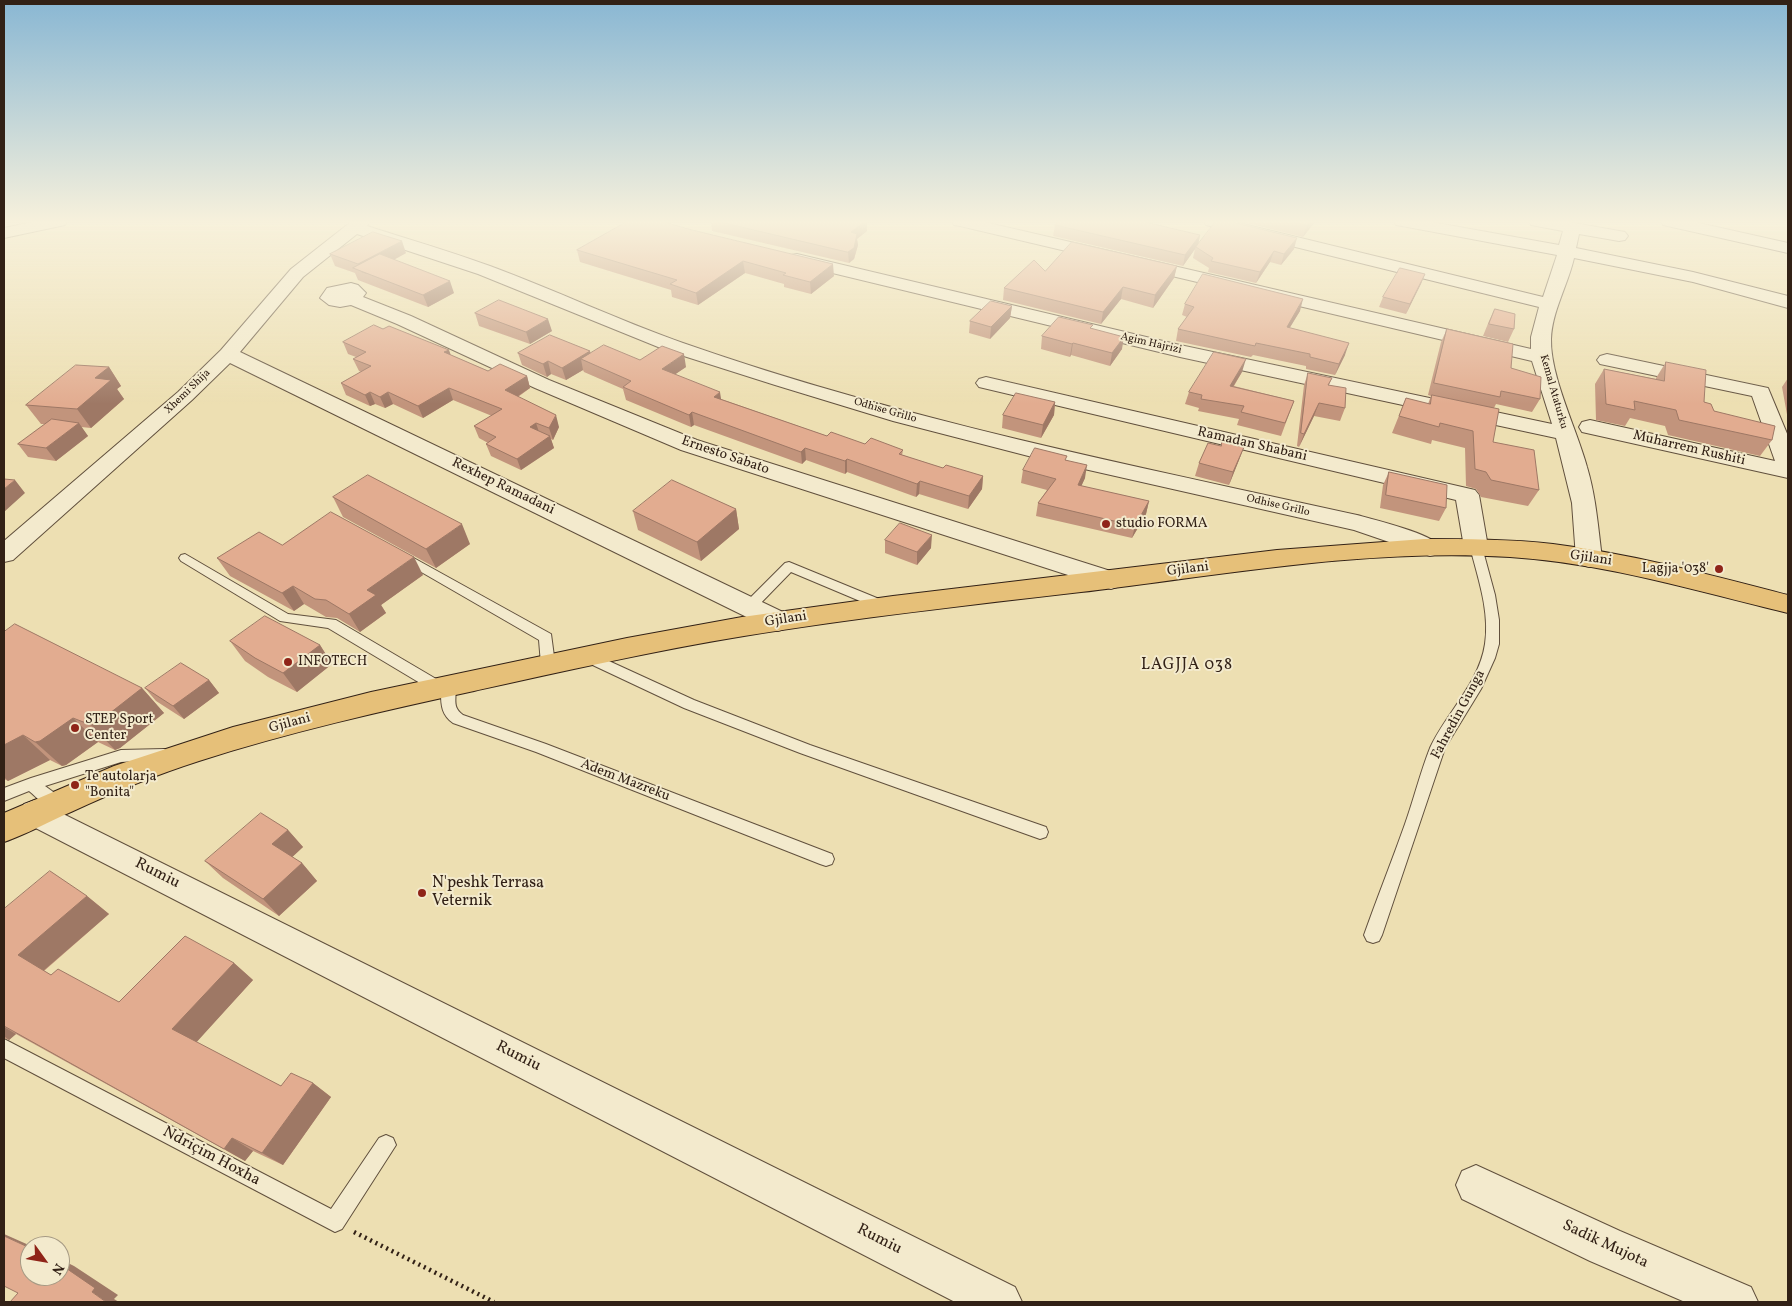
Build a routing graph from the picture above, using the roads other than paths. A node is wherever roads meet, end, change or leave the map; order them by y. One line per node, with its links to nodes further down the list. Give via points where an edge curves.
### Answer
1 (289, 282): 11 (street, Xhemi Shija)
2 (514, 282): 21 (street, Odhise Grillo, via 667,344 910,419 1040,452 1357,523)
3 (891, 282): 16 (street, Agim Hajrizi, via 1112,336)
4 (1223, 282): 12 (street)
5 (1459, 282): 10 (street)
6 (1556, 282): 10 (street, Kemal Ataturku)
7 (1707, 282): 9 (street)
8 (352, 299): 25 (street, Ernesto Sabato, via 689,445)
9 (1788, 302)
10 (1548, 304): 12 (street, Kemal Ataturku, via 1541,337)
11 (228, 354): 22 (street, Xhemi Shija, via 165,415); 28 (street, Rexhep Ramadani)
12 (1542, 356): 16 (street, Kemal Ataturku)
13 (1607, 360): 17 (street, via 1761,392)
14 (986, 383): 19 (street, Ramadan Shabani, via 1466,495)
15 (1590, 427): 18 (street, Muharrem Rushiti)
16 (1566, 434): 24 (street, Kemal Ataturku, via 1584,503)
17 (1788, 465)
18 (1788, 471)
19 (1476, 547): 21 (main road, Gjilani); 24 (main road, Gjilani); 37 (lane, Fahredin Gunga, via 1492,621 1492,644 1482,676 1438,747)
20 (388, 548): 31 (lane, via 546,638)
21 (1430, 548): 25 (main road, Gjilani, via 1278,559)
22 (4, 554)
23 (185, 558): 32 (lane, via 285,618 331,623)
24 (1589, 558): 26 (main road, Gjilani, via 1641,567)
25 (1112, 580): 27 (main road, Gjilani)
26 (1788, 604)
27 (884, 606): 28 (lane, via 789,566); 29 (main road, Gjilani)
28 (749, 607): 29 (street, Rexhep Ramadani)
29 (778, 621): 30 (main road, Gjilani)
30 (587, 656): 31 (main road, Gjilani); 35 (lane, via 689,704 805,749)
31 (548, 664): 32 (main road, Gjilani)
32 (444, 687): 34 (main road, Gjilani, via 319,716 183,754); 36 (lane, Adem Mazreku, via 451,714 458,719 542,748)
33 (4, 795): 34 (lane)
34 (32, 807): 41 (street, Rumiu)
35 (1040, 832)
36 (826, 859)
37 (1372, 935)
38 (4, 1048): 39 (lane, Ndriçim Hoxha, via 335,1222)
39 (386, 1145)
40 (1476, 1185): 42 (street, Sadik Mujota, via 1605,1246)
41 (1000, 1302)
42 (1736, 1302)

